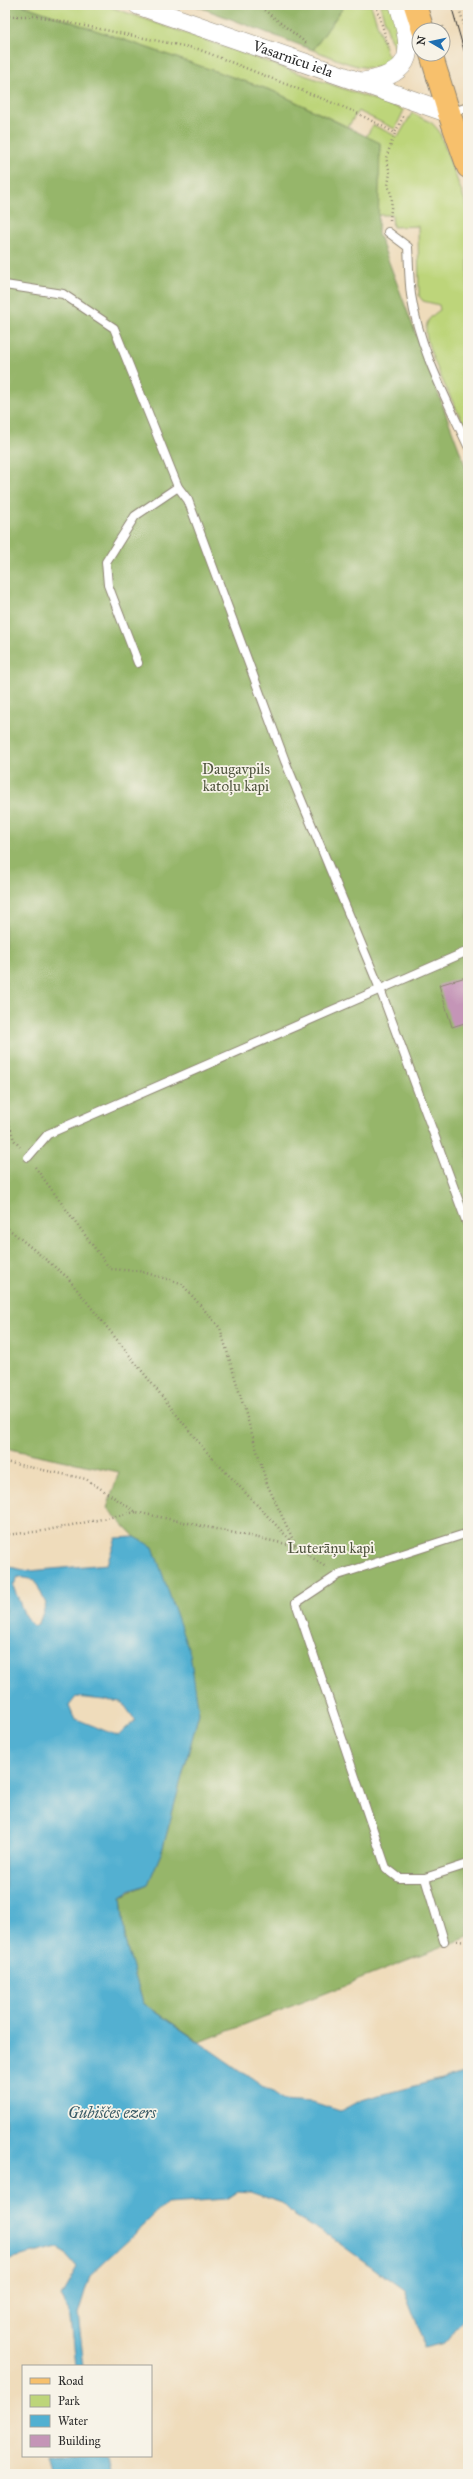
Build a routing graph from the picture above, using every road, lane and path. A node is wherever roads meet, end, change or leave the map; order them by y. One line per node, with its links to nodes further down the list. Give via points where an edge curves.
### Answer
1 (138, 5): 12 (street, Vasarnīcu iela)
2 (258, 5): 12 (path, via 308,45)
3 (376, 5): 10 (path)
4 (399, 5): 13 (street, via 409,38 409,52 404,64 384,78)
5 (415, 5): 8 (main road)
6 (458, 5): 9 (path)
7 (5, 16): 16 (path, via 36,16 198,49 353,111)
8 (429, 22)
9 (468, 38)
10 (391, 52)
11 (439, 62): 15 (main road, via 438,77)
12 (308, 63): 13 (street, Vasarnīcu iela)
13 (363, 82): 15 (street, Vasarnīcu iela)
14 (407, 110): 16 (path)
15 (458, 110): 17 (main road)
16 (395, 133): 18 (path, via 386,158 390,173 388,185 392,198)
17 (468, 167)
18 (388, 232): 20 (lane, via 408,247 411,294 417,326 434,373)
19 (5, 285): 21 (lane, via 63,294 114,328)
20 (468, 446)
21 (178, 487): 22 (lane, via 135,516 106,562 108,585); 24 (lane, via 188,500 285,761)
22 (138, 663)
23 (468, 951): 24 (lane)
24 (380, 989): 26 (lane, via 48,1134); 28 (lane)
25 (5, 1110): 26 (path, via 14,1140)
26 (28, 1157): 33 (path, via 110,1269 139,1271 181,1283 220,1328 267,1484)
27 (5, 1226): 33 (path, via 67,1277 204,1449)
28 (468, 1226)
29 (5, 1462): 30 (path, via 86,1479)
30 (136, 1512): 32 (path, via 43,1531); 33 (path)
31 (468, 1533): 34 (lane)
32 (5, 1535)
33 (296, 1546): 34 (path)
34 (338, 1575): 36 (lane, via 296,1603 386,1868 399,1878)
35 (468, 1864): 36 (lane)
36 (425, 1878): 37 (lane)
37 (444, 1940)

